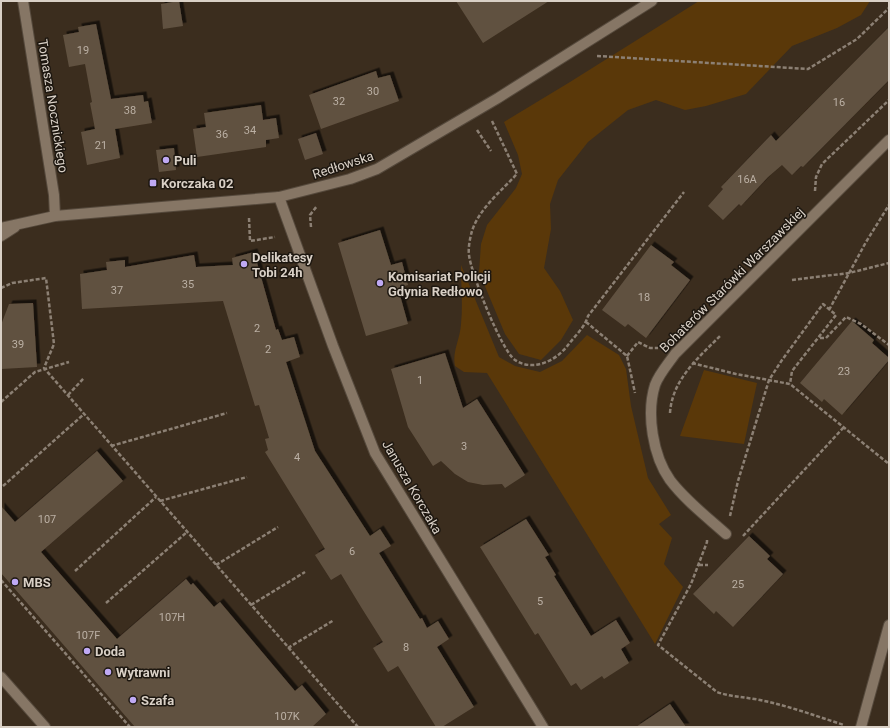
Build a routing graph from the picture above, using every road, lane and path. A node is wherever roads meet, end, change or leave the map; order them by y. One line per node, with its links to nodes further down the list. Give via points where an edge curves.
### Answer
1 (23, 1): 14 (street, Tomasza Nocznickiego, via 54,195)
2 (652, 1): 12 (street, Redłowska, via 498,98 377,169 350,179)
3 (889, 8): 4 (path, via 857,39 808,69)
4 (596, 56)
5 (889, 100): 10 (path, via 822,164)
6 (491, 118): 11 (path, via 517,174 477,217 471,232 469,255 489,313 506,351 515,360 531,366 549,362 561,354)
7 (476, 128): 9 (path)
8 (889, 140): 50 (street, Bohaterów Starówki Warszawskiej, via 675,354 655,384 652,396 653,423 662,466 681,492)
9 (491, 151)
10 (815, 186)
11 (684, 192)
12 (279, 197): 14 (street, Redłowska); 66 (street, Janusza Korczaka, via 375,453)
13 (889, 205): 21 (path)
14 (55, 216): 16 (street, Redłowska)
15 (249, 218): 19 (path, via 250,241)
16 (22, 223): 17 (street, Redłowska); 18 (street, Redłowska)
17 (1, 228)
18 (1, 236)
19 (275, 237)
20 (889, 263): 21 (path)
21 (849, 273): 22 (path); 24 (path)
22 (792, 280)
23 (1, 288): 32 (path, via 12,283 46,278 54,344)
24 (829, 310): 26 (path, via 836,315 824,328); 34 (path, via 823,304)
25 (725, 330): 31 (path)
26 (820, 338): 28 (path, via 826,338 846,317 861,324); 35 (path, via 792,371)
27 (638, 342): 29 (path)
28 (889, 345)
29 (627, 356)
30 (70, 362): 32 (path)
31 (693, 363): 34 (path); 40 (path, via 678,384 671,401)
32 (44, 368): 36 (path); 37 (path, via 35,372)
33 (84, 378): 36 (path)
34 (769, 380): 35 (path); 50 (path, via 738,481)
35 (790, 384): 41 (path)
36 (68, 396): 39 (path)
37 (1, 402)
38 (227, 413): 42 (path)
39 (84, 414): 42 (path); 45 (path)
40 (670, 420)
41 (844, 427): 43 (path); 50 (path, via 740,538)
42 (111, 446): 46 (path)
43 (889, 464)
44 (247, 477): 47 (path)
45 (3, 486)
46 (156, 497): 47 (path); 53 (path)
47 (160, 501): 49 (path)
48 (278, 527): 52 (path)
49 (187, 532): 52 (path); 56 (path)
50 (726, 534)
51 (708, 565): 62 (path, via 699,565 658,645 717,692 786,706)
52 (216, 566): 57 (path)
53 (75, 571)
54 (305, 572): 57 (path)
55 (1, 580): 64 (path)
56 (106, 603)
57 (251, 605): 60 (path)
58 (334, 620): 60 (path)
59 (889, 625): 67 (street)
60 (288, 648): 65 (path)
61 (1, 677): 63 (street)
62 (845, 725)
63 (45, 727)
64 (130, 727)
65 (358, 727)
66 (543, 727)
67 (861, 727)

